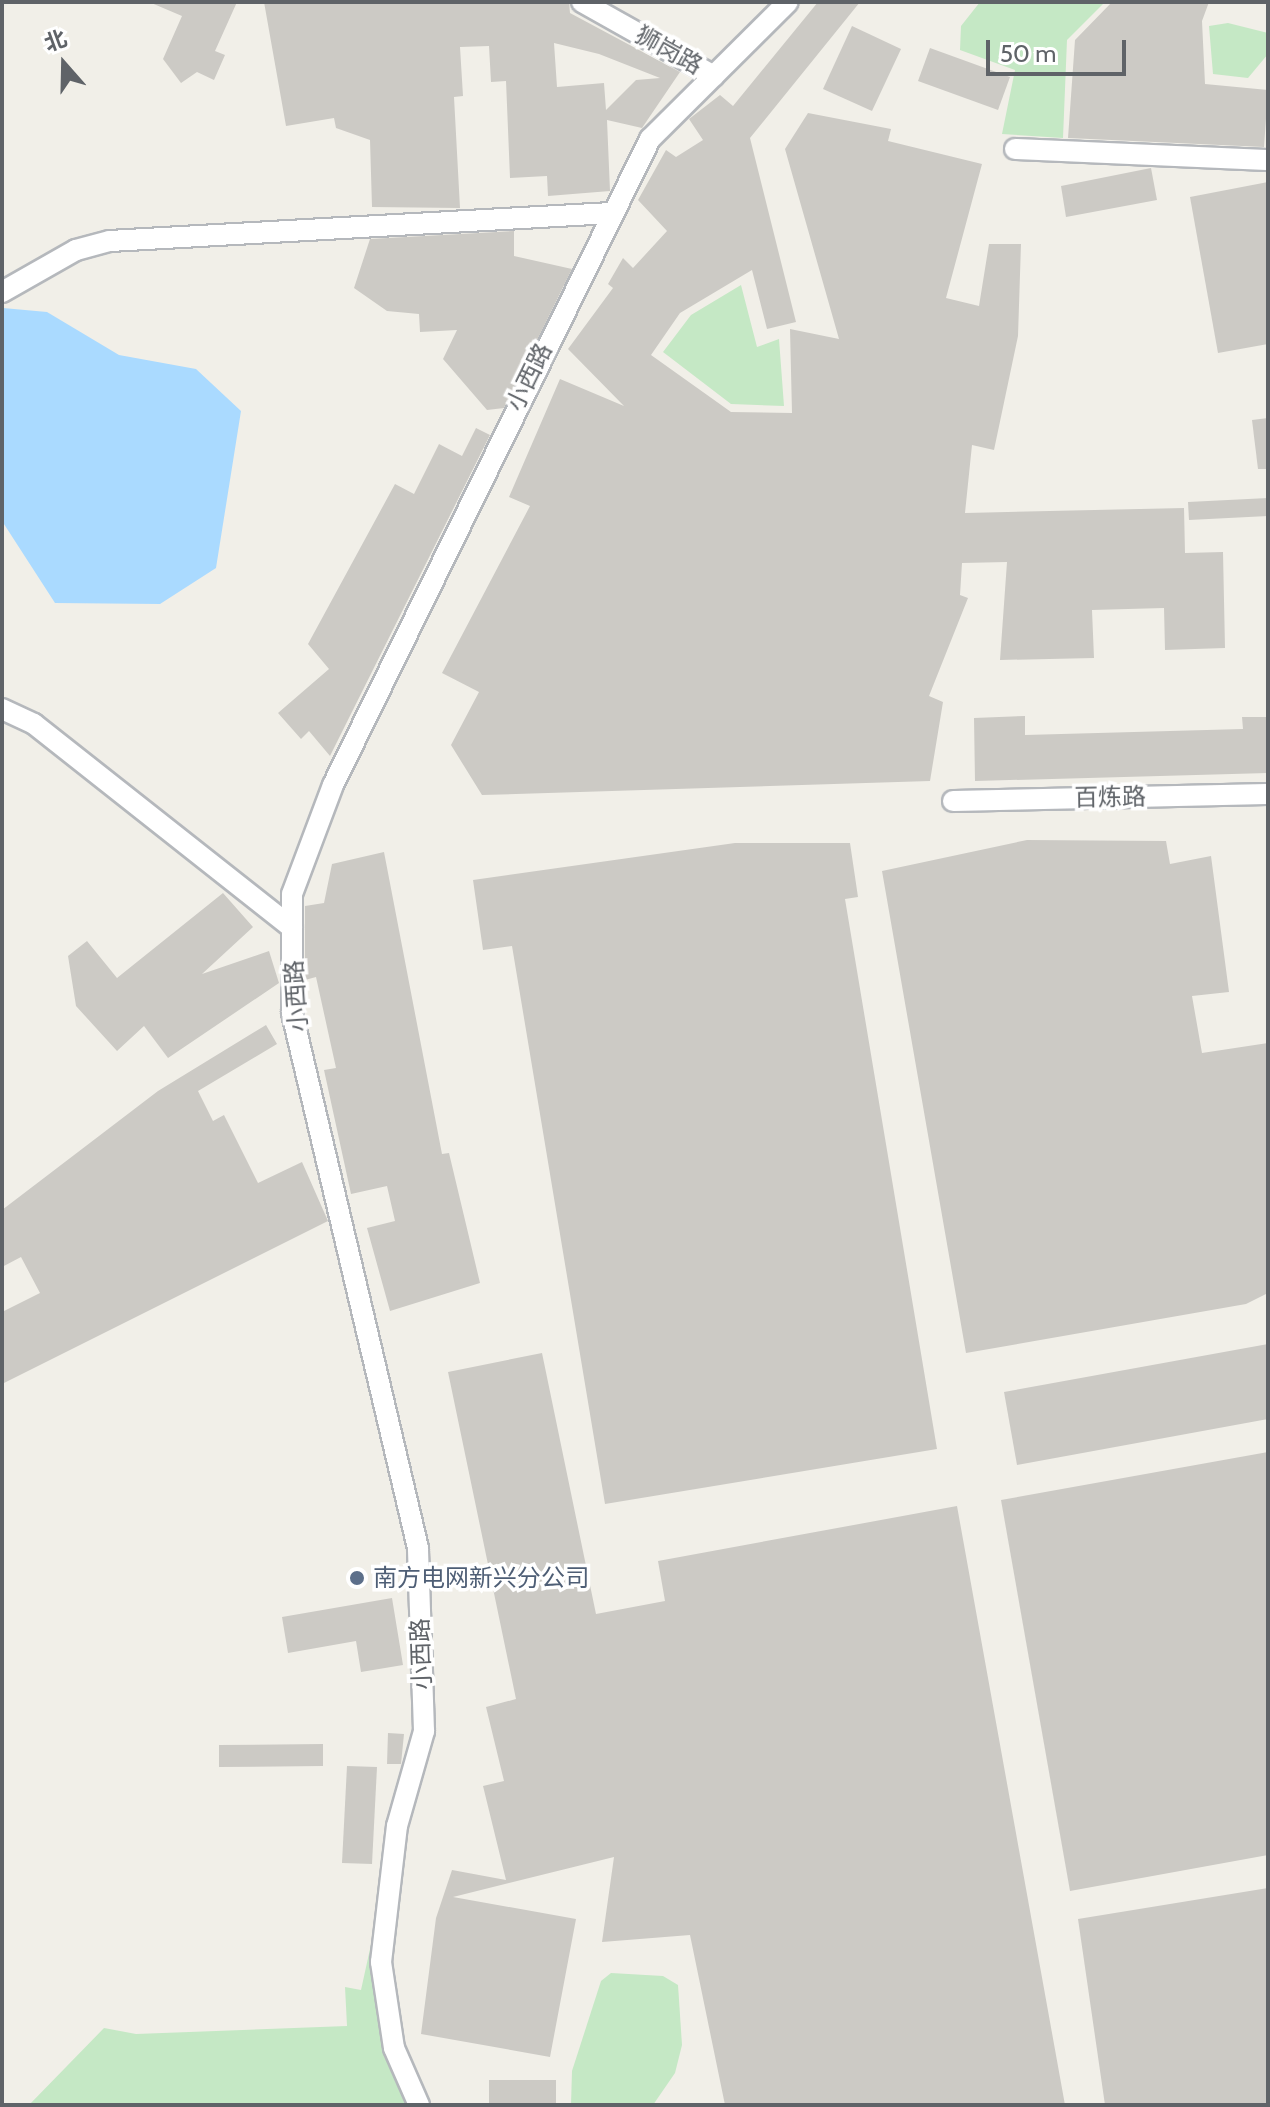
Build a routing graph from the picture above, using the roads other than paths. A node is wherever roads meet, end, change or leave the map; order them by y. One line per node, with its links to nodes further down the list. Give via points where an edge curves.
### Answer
1 (582, 2): 3 (street, 狮岗路)
2 (788, 2): 3 (street, 小西路)
3 (714, 76): 6 (street, 小西路, via 650,139)
4 (1015, 149): 5 (street)
5 (1268, 160)
6 (611, 213): 7 (street, via 110,241 76,250); 11 (street, 小西路, via 333,785 292,894)
7 (2, 292)
8 (2, 709): 11 (street, via 34,724)
9 (1268, 794): 10 (street, 百炼路)
10 (953, 801)
11 (292, 928): 12 (street, 小西路, via 292,1013 418,1548 424,1731 397,1826 381,1962 394,2048)
12 (419, 2105)

